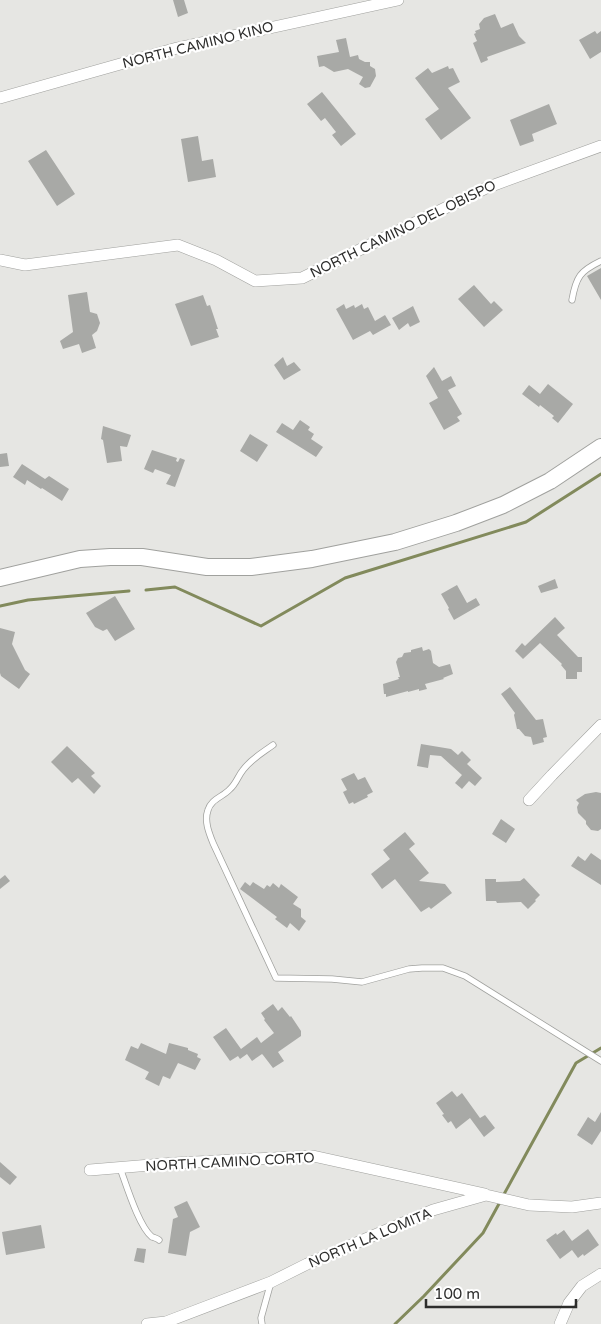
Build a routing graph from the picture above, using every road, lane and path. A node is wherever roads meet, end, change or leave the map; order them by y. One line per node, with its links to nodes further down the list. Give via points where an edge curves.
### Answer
1 (398, 0): 2 (street, NORTH CAMINO KINO, via 177,48)
2 (0, 98)
3 (601, 146): 4 (street, NORTH CAMINO DEL OBISPO, via 486,188 302,278 255,281 216,260 178,245 26,265)
4 (0, 260)
5 (601, 261): 6 (lane, via 583,271 575,284)
6 (572, 300)
7 (601, 447): 8 (street, via 550,481 503,505 395,542 312,559 251,567 207,567 142,557 110,557 80,560)
8 (0, 578)
9 (601, 725): 11 (street)
10 (273, 745): 12 (lane, via 243,769 229,791 212,802 206,818 213,843 276,978 362,982 409,969 443,968 465,976)
11 (529, 800)
12 (601, 1061)
13 (120, 1168): 14 (street, NORTH CAMINO CORTO); 15 (street, NORTH CAMINO CORTO, via 313,1156); 17 (lane, via 143,1225 152,1237)
14 (90, 1170)
15 (486, 1195): 16 (street, NORTH LA LOMITA, via 530,1205 572,1207); 19 (street, NORTH LA LOMITA, via 433,1210)
16 (601, 1203)
17 (160, 1240)
18 (601, 1274): 22 (street, via 582,1286 569,1303)
19 (271, 1282): 20 (street, NORTH LA LOMITA, via 166,1322); 21 (lane)
20 (147, 1324)
21 (262, 1324)
22 (560, 1324)

